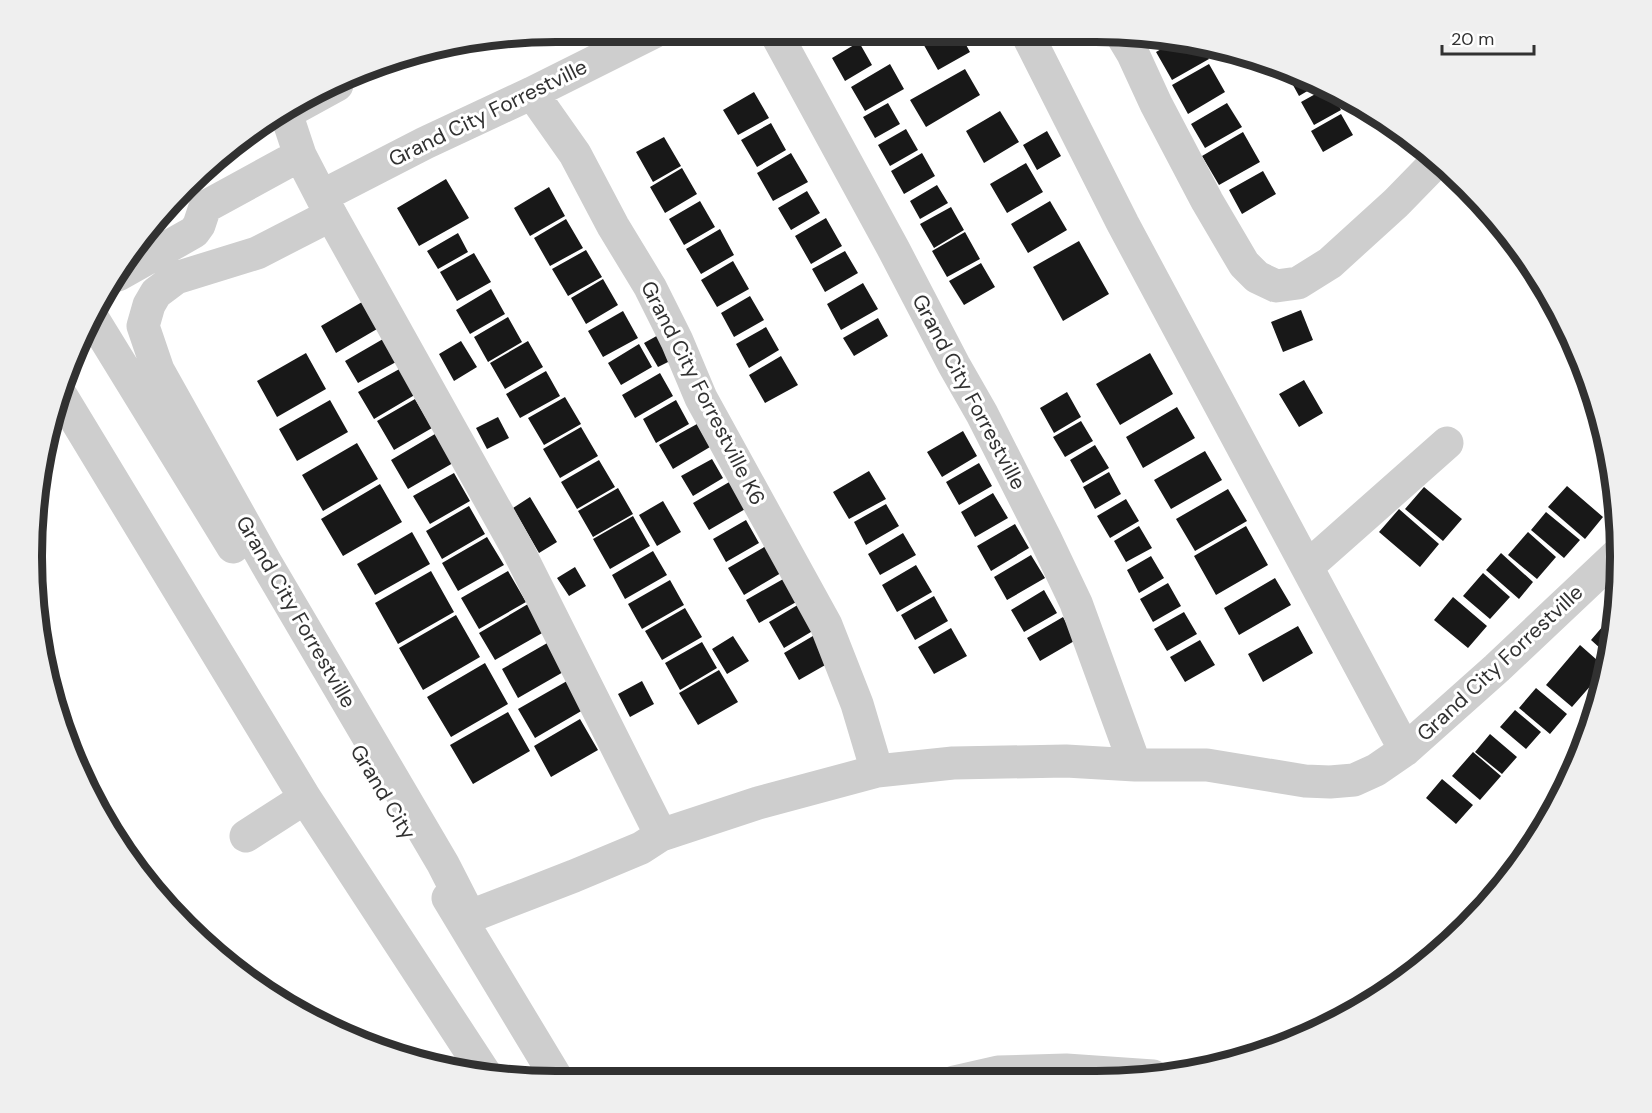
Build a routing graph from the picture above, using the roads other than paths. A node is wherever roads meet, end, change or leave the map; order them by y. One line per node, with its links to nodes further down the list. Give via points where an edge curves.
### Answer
1 (634, 42): 5 (street, Grand City Forrestville)
2 (780, 42): 18 (street, Grand City Forrestville, via 1046,540 1076,603)
3 (1031, 42): 16 (street, Grand City Forrestville, via 1123,224)
4 (1126, 43): 8 (street, via 1155,104 1244,264 1257,277 1276,286 1299,283 1330,263)
5 (532, 93): 10 (street, Grand City Forrestville, via 425,143); 19 (street, Grand City Forrestville K6, via 575,154 650,287 701,398 826,625 857,704)
6 (288, 118): 7 (street)
7 (300, 155): 9 (street); 10 (street)
8 (1430, 166)
9 (193, 203): 11 (street, via 199,225 194,232)
10 (327, 206): 21 (street, via 518,548); 21 (street, Grand City Forrestville, via 256,253 176,278 156,293 143,326 158,370 443,864 465,909 476,914 641,848)
11 (131, 267)
12 (97, 325): 24 (street, Grand City)
13 (66, 403): 20 (street)
14 (1447, 443): 16 (street)
15 (1610, 562): 17 (street, Grand City Forrestville)
16 (1307, 567): 17 (street, Grand City Forrestville)
17 (1406, 750): 18 (street, Grand City Forrestville, via 1354,780 1330,782 1207,765)
18 (1135, 765): 19 (street, Grand City Forrestville, via 973,762)
19 (877, 771): 21 (street, Grand City Forrestville, via 758,802)
20 (305, 798): 22 (street); 23 (street)
21 (661, 835)
22 (246, 837)
23 (480, 1065)
24 (552, 1071)
25 (1032, 1071): 26 (street)
26 (1080, 1071)

